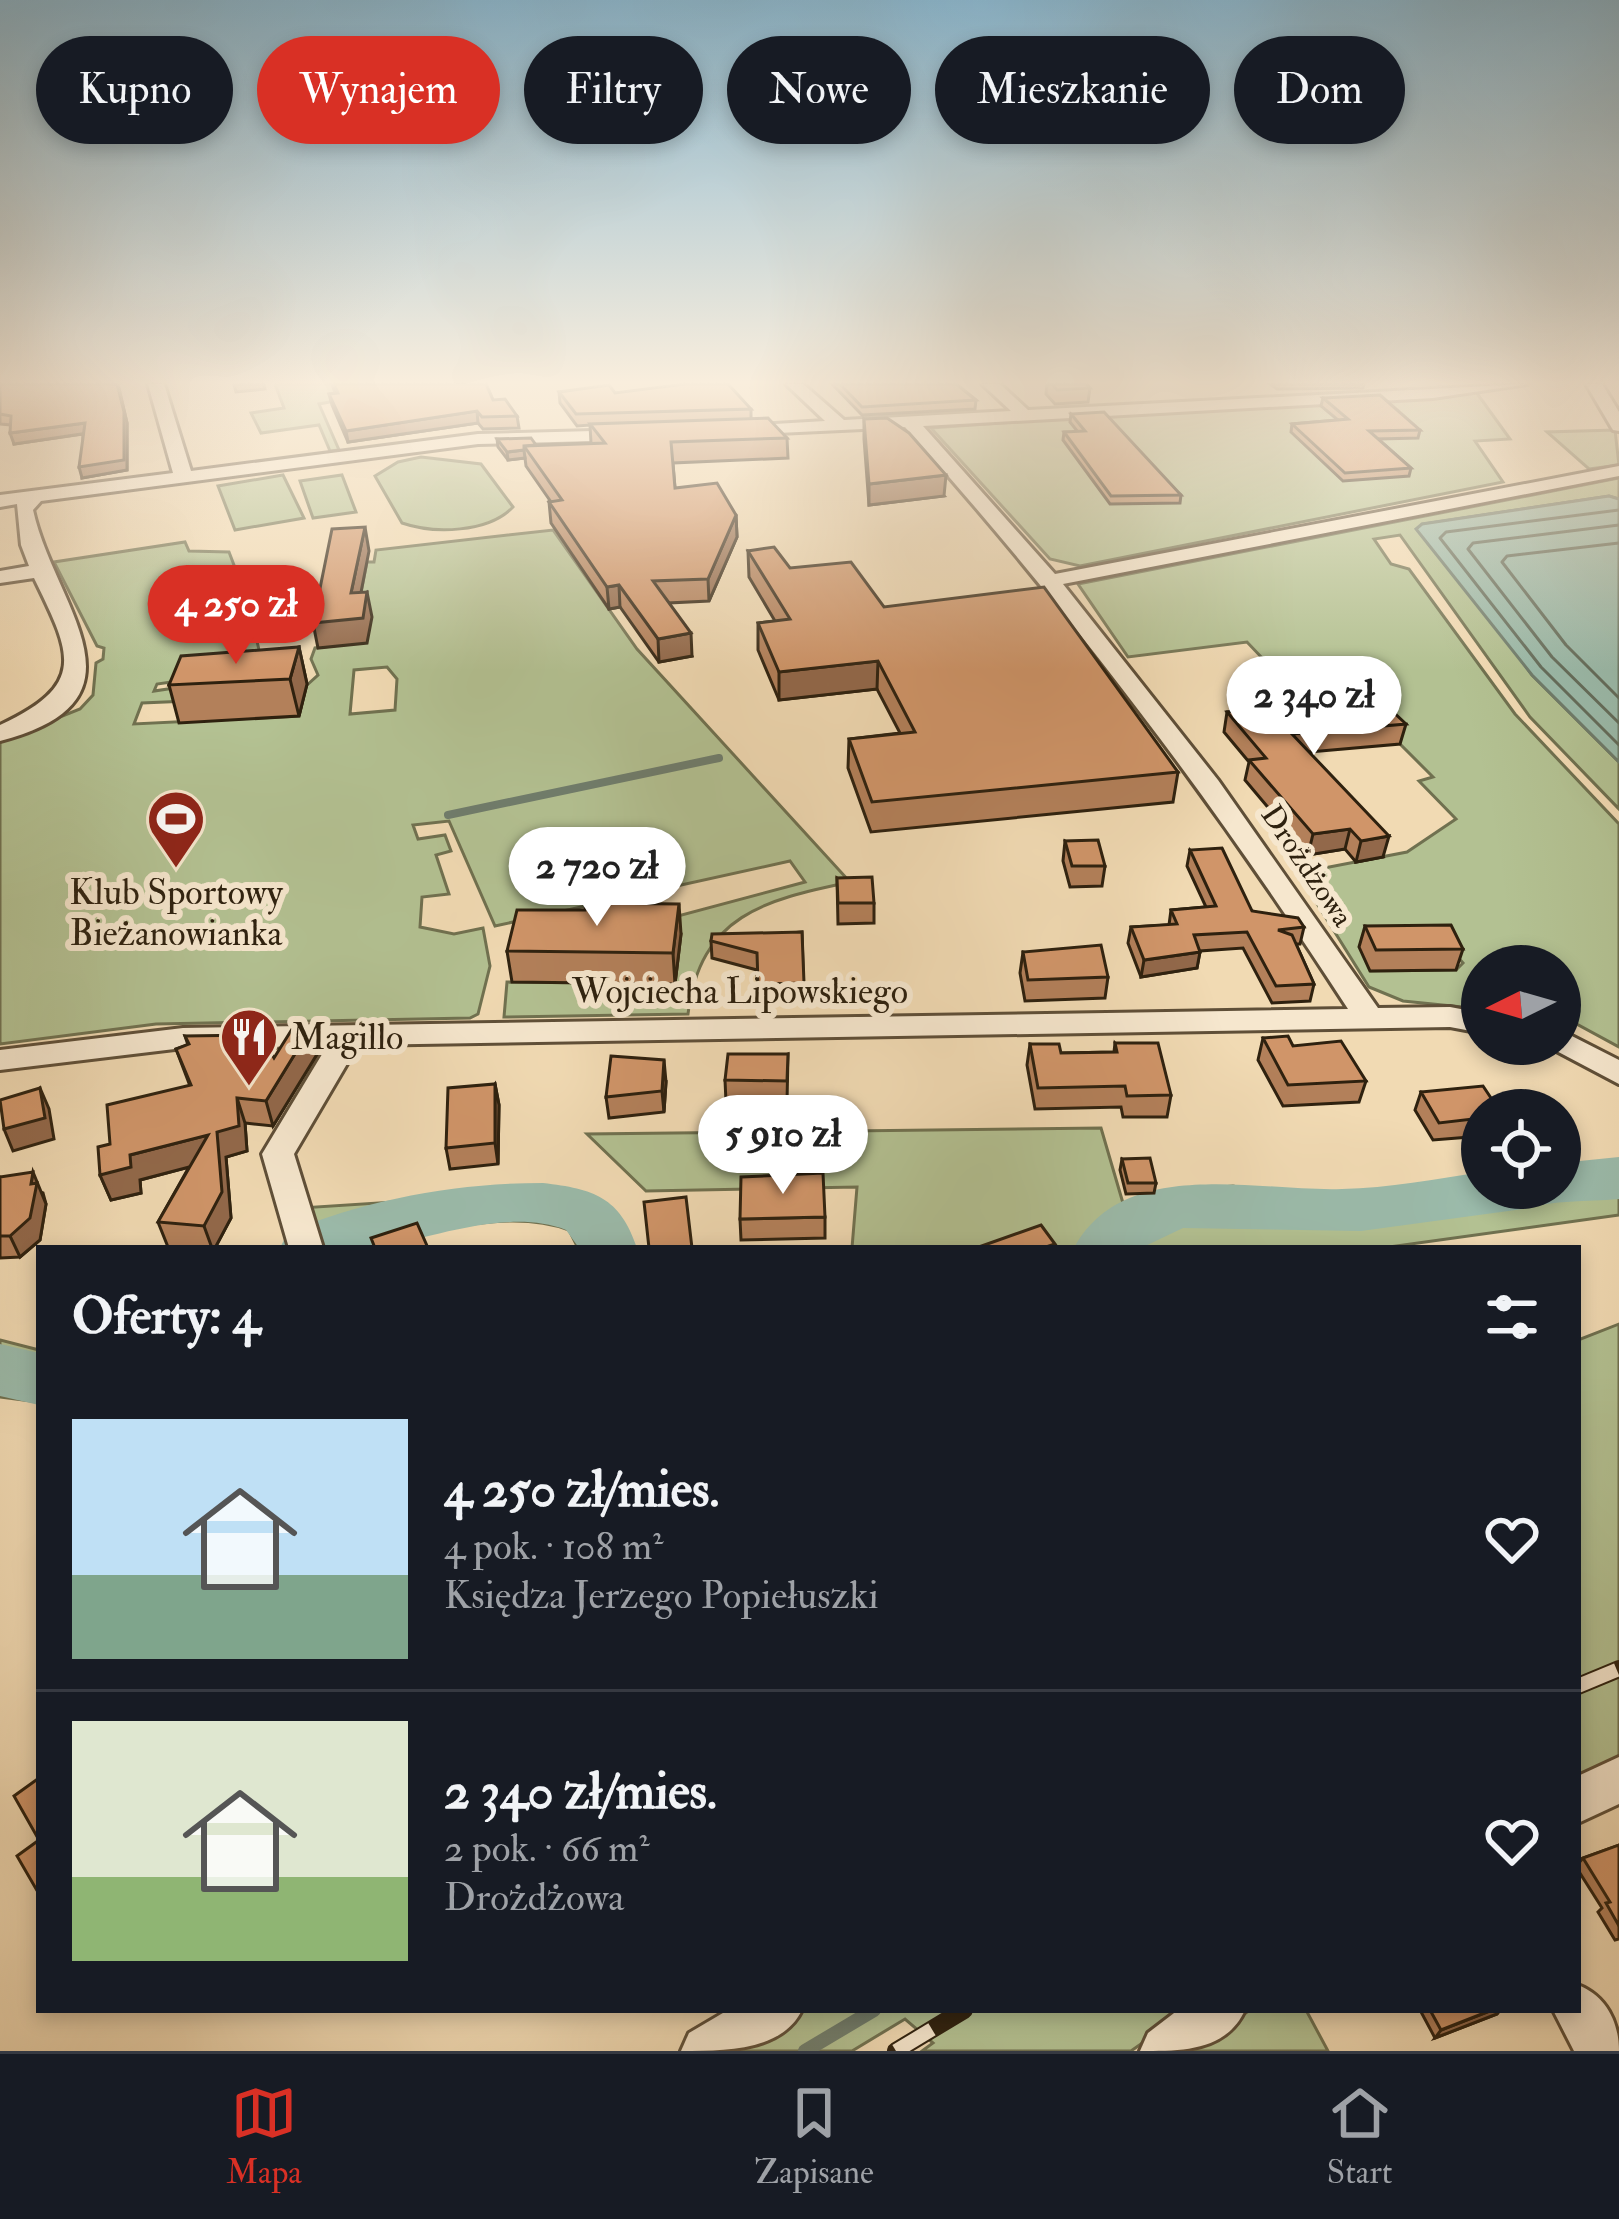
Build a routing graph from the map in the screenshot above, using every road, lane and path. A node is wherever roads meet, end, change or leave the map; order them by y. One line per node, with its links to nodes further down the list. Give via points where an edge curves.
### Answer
1 (150, 480): 5 (street)
2 (963, 480): 8 (street, Drożdżowa)
3 (1574, 480): 8 (street)
4 (0, 501): 5 (street)
5 (32, 501): 6 (street, via 23,509 25,533)
6 (38, 571): 7 (street); 9 (street, via 80,645 81,672 58,706)
7 (0, 577)
8 (1054, 580): 10 (street, Drożdżowa, via 1268,861)
9 (0, 734)
10 (1369, 1018): 11 (street, Wojciecha Lipowskiego); 12 (street, Wojciecha Lipowskiego)
11 (1461, 1019)
12 (349, 1034): 14 (street, Wojciecha Lipowskiego, via 183,1038); 16 (street, via 278,1154)
13 (1581, 1052): 15 (street)
14 (0, 1060)
15 (1619, 1073)
16 (304, 1242)
17 (1619, 1780): 18 (street)
18 (1581, 1799)
19 (772, 2013): 22 (street)
20 (1216, 2013): 23 (street)
21 (1580, 2013): 24 (street)
22 (707, 2051)
23 (1166, 2051)
24 (1603, 2051)

